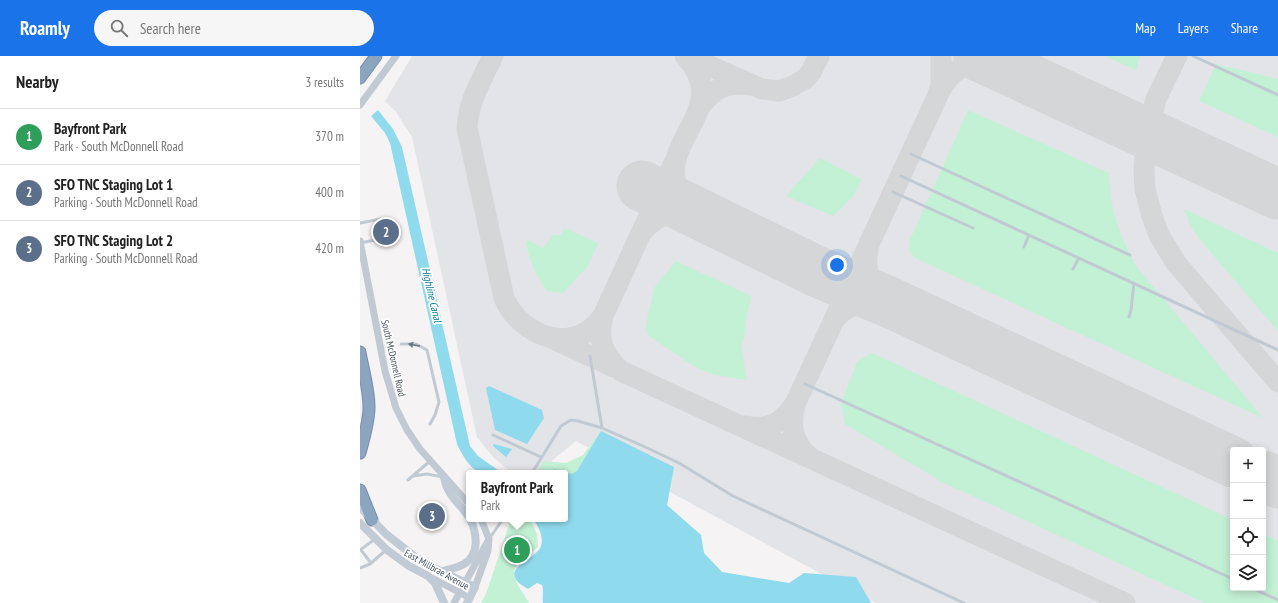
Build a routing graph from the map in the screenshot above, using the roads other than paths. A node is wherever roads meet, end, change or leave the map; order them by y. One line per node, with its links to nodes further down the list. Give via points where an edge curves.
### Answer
1 (376, 56): 4 (highway)
2 (396, 56): 6 (street)
3 (1193, 56): 5 (lane)
4 (361, 76)
5 (1278, 95)
6 (360, 105)
7 (911, 154): 17 (lane)
8 (901, 176): 13 (lane)
9 (893, 192): 12 (lane)
10 (381, 219): 11 (lane)
11 (360, 223)
12 (973, 228)
13 (1029, 235): 16 (lane); 18 (lane)
14 (385, 238): 15 (lane)
15 (360, 242): 32 (street, South McDonnell Road, via 392,399 407,430)
16 (1024, 248)
17 (1130, 255)
18 (1079, 258): 19 (lane); 20 (lane)
19 (1073, 269)
20 (1134, 284): 21 (lane); 23 (lane)
21 (1129, 317)
22 (401, 344): 27 (lane, one-way to 22, via 439,402 427,350 416,344)
23 (1278, 350)
24 (360, 352): 30 (highway, via 369,407)
25 (590, 356): 28 (lane)
26 (805, 384): 55 (lane)
27 (430, 424)
28 (602, 428): 31 (lane, via 574,420 568,421 561,426); 64 (lane, via 679,464 733,496)
29 (493, 435): 31 (lane)
30 (360, 452)
31 (541, 457): 33 (lane)
32 (430, 462): 34 (lane); 35 (street, South McDonnell Road)
33 (534, 470)
34 (413, 476): 35 (lane, via 427,474); 36 (lane)
35 (444, 477): 38 (street, South McDonnell Road); 40 (main road, via 449,492)
36 (408, 480)
37 (360, 490): 41 (highway)
38 (466, 501)
39 (360, 507): 41 (main road, East Millbrae Avenue)
40 (466, 513)
41 (372, 520): 48 (main road, East Millbrae Avenue)
42 (472, 522): 53 (main road, via 476,540 470,559 459,567)
43 (482, 522): 47 (street)
44 (501, 522): 47 (lane)
45 (360, 523): 46 (main road, East Millbrae Avenue)
46 (375, 539): 48 (main road, via 386,539); 49 (lane); 50 (main road, East Millbrae Avenue)
47 (489, 539): 56 (street); 57 (street, via 488,551)
48 (399, 546): 53 (main road, East Millbrae Avenue, via 428,565)
49 (360, 550): 51 (lane)
50 (386, 550): 51 (lane); 54 (main road, East Millbrae Avenue)
51 (371, 563): 52 (lane)
52 (360, 568)
53 (443, 571): 56 (main road, East Millbrae Avenue)
54 (428, 576): 59 (street, East Millbrae Avenue); 62 (main road, via 435,583)
55 (1230, 578)
56 (465, 582): 57 (main road, East Millbrae Avenue); 59 (street)
57 (475, 587): 61 (main road)
58 (1258, 591): 60 (lane)
59 (459, 593): 61 (street, East Millbrae Avenue); 63 (street)
60 (1278, 600)
61 (468, 601)
62 (444, 603)
63 (454, 603)
64 (964, 603)

